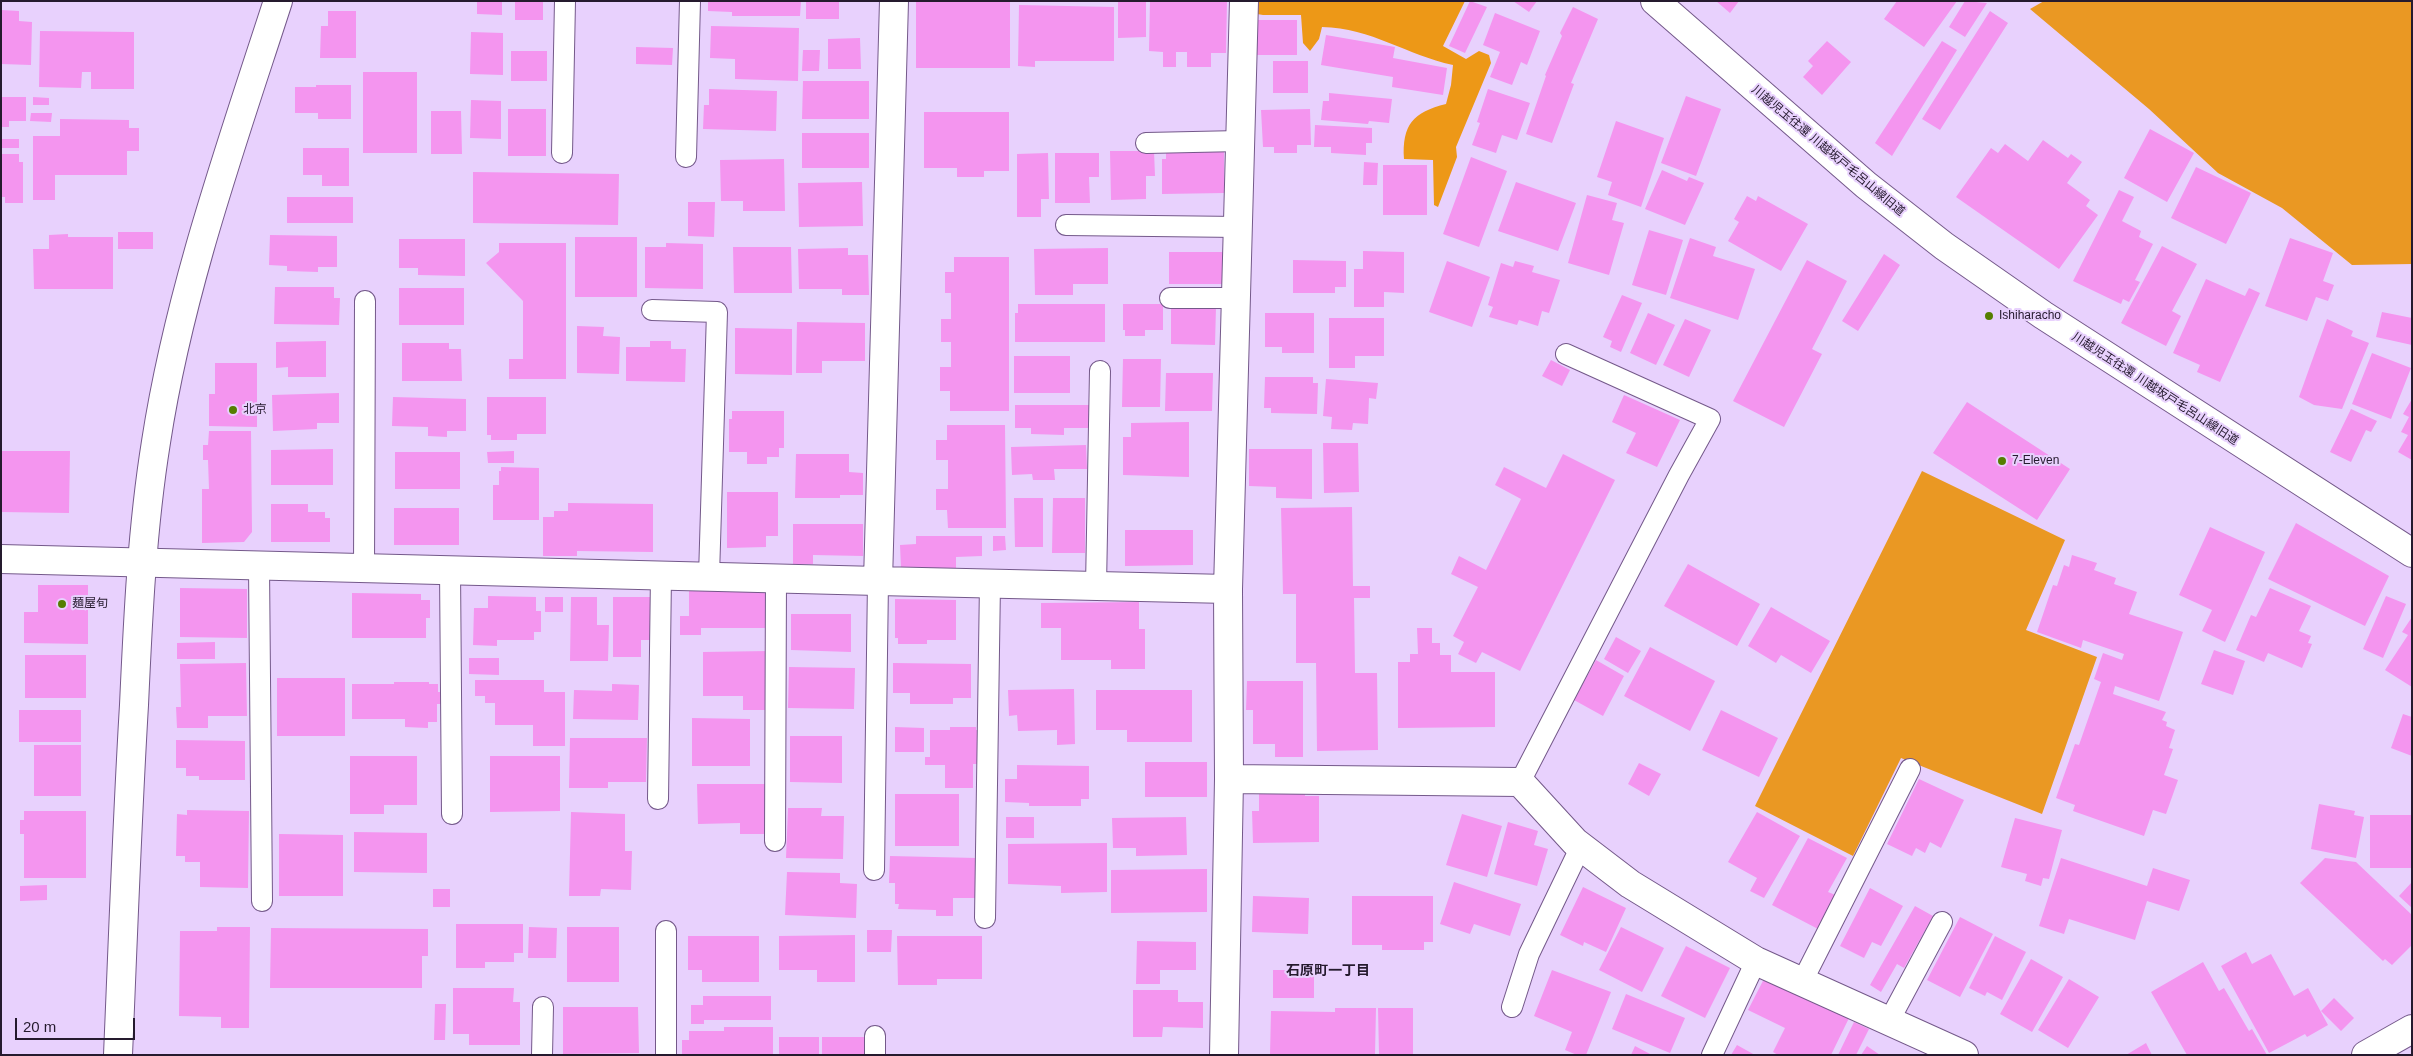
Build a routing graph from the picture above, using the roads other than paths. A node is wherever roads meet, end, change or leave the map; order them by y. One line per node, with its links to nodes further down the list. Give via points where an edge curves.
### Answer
1 (278, 1): 21 (street, via 180,320 156,442)
2 (566, 1): 9 (lane)
3 (690, 1): 10 (lane)
4 (894, 1): 28 (street)
5 (1244, 1): 7 (street)
6 (1655, 1): 19 (street, 川越児玉往還 川越坂戸毛呂山線旧道, via 1866,185 1944,246 2051,321)
7 (1240, 141): 8 (lane); 12 (street)
8 (1146, 143)
9 (562, 153)
10 (686, 157)
11 (1066, 225): 12 (lane)
12 (1239, 227): 14 (street)
13 (1170, 298): 14 (lane)
14 (1236, 298): 31 (street)
15 (365, 301): 23 (lane)
16 (652, 310): 26 (lane, via 717,312)
17 (1566, 354): 34 (lane, via 1710,420)
18 (1100, 371): 30 (lane)
19 (2412, 553)
20 (1, 559): 21 (street)
21 (141, 562): 22 (street); 50 (street)
22 (259, 566): 23 (street); 40 (lane)
23 (364, 568): 24 (street)
24 (450, 570): 25 (street); 36 (lane)
25 (661, 575): 26 (street); 35 (lane)
26 (709, 576): 27 (street)
27 (776, 578): 28 (street); 37 (lane)
28 (878, 581): 29 (street); 39 (lane)
29 (990, 583): 30 (street); 41 (lane)
30 (1096, 586): 31 (street)
31 (1228, 589): 33 (street)
32 (1910, 769): 45 (lane)
33 (1229, 779): 34 (street); 53 (street)
34 (1520, 782): 38 (street)
35 (658, 799)
36 (452, 814)
37 (775, 841)
38 (1582, 846): 44 (street, via 1630,884); 47 (lane, via 1529,954)
39 (874, 870)
40 (262, 901)
41 (985, 918)
42 (1942, 922): 48 (lane)
43 (666, 931): 52 (lane)
44 (1756, 961): 45 (street); 54 (lane)
45 (1802, 982): 48 (street)
46 (543, 1007): 51 (lane)
47 (1512, 1007)
48 (1889, 1021): 55 (street)
49 (2412, 1029): 56 (street)
50 (118, 1055)
51 (542, 1055)
52 (666, 1055)
53 (1224, 1055)
54 (1712, 1055)
55 (1964, 1055)
56 (2366, 1055)

